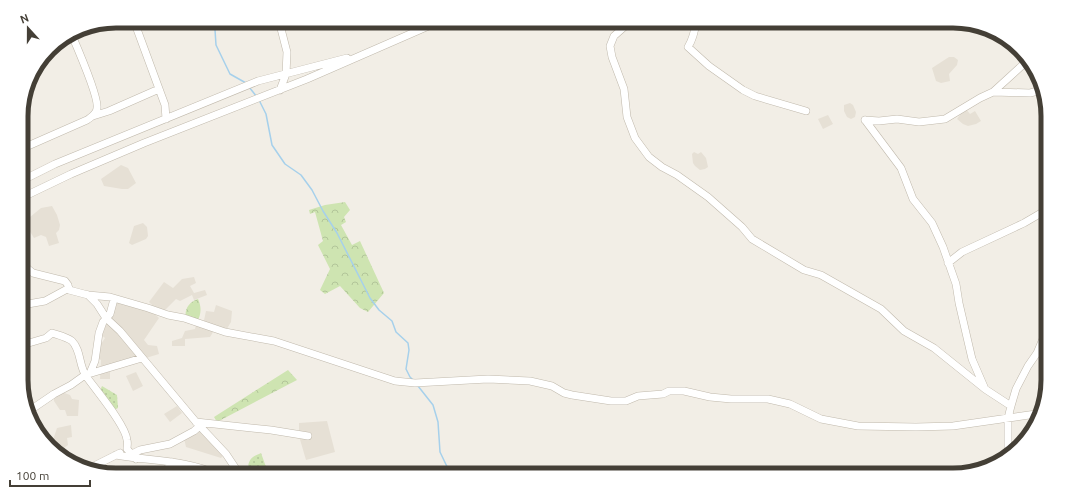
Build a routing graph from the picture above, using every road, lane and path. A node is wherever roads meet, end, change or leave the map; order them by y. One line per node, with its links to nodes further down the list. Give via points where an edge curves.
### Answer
1 (137, 28): 10 (street)
2 (280, 28): 9 (street, via 287,52)
3 (423, 28): 7 (street)
4 (623, 28): 32 (street, via 614,36 610,46 612,57 624,89 627,117 635,138 649,157 708,197 752,239 804,270 821,274 881,309 904,331 934,348)
5 (695, 28): 14 (street, via 688,47 709,66 755,96)
6 (73, 39): 15 (street, via 95,97 97,109)
7 (364, 53): 9 (street); 11 (street)
8 (1024, 64): 13 (street)
9 (286, 74): 11 (street); 16 (street, via 258,81)
10 (159, 89): 15 (street); 16 (street, via 165,105)
11 (280, 90): 19 (street, via 144,143)
12 (1037, 91): 13 (street)
13 (994, 92): 21 (street, via 945,119 919,122 897,119 865,120 901,168 913,199 932,223)
14 (806, 111)
15 (93, 116): 17 (street)
16 (166, 119): 18 (street)
17 (28, 146)
18 (28, 178)
19 (28, 195)
20 (1041, 213): 21 (street, via 962,252)
21 (948, 263): 32 (street, via 956,284 972,359)
22 (28, 269): 23 (street, via 33,273 65,281)
23 (69, 288): 24 (street); 26 (street, via 45,301)
24 (88, 295): 25 (street); 27 (street, via 98,304)
25 (114, 299): 27 (street, via 110,314); 36 (street, via 226,332 274,341 395,381 530,381 552,386 572,395 611,401 626,401 638,396 663,394 669,391 731,399 768,399 790,404 821,419 858,426 953,426)
26 (28, 304)
27 (106, 318): 30 (street); 31 (street, via 99,333 95,361)
28 (28, 343): 31 (street, via 46,338 52,333 72,341)
29 (1041, 344): 33 (street, via 1016,389)
30 (142, 358): 31 (street); 37 (street)
31 (88, 374): 34 (street); 40 (street, via 126,434)
32 (985, 389): 33 (street)
33 (1011, 406): 36 (street)
34 (33, 409)
35 (1034, 414): 36 (street)
36 (1008, 418): 39 (street)
37 (198, 424): 38 (street); 40 (street, via 194,431 170,444 140,450); 45 (street)
38 (308, 436)
39 (1008, 449)
40 (130, 455): 41 (street); 42 (street, via 116,455)
41 (172, 462): 43 (street); 44 (street)
42 (96, 465)
43 (168, 468)
44 (195, 468)
45 (235, 468)

